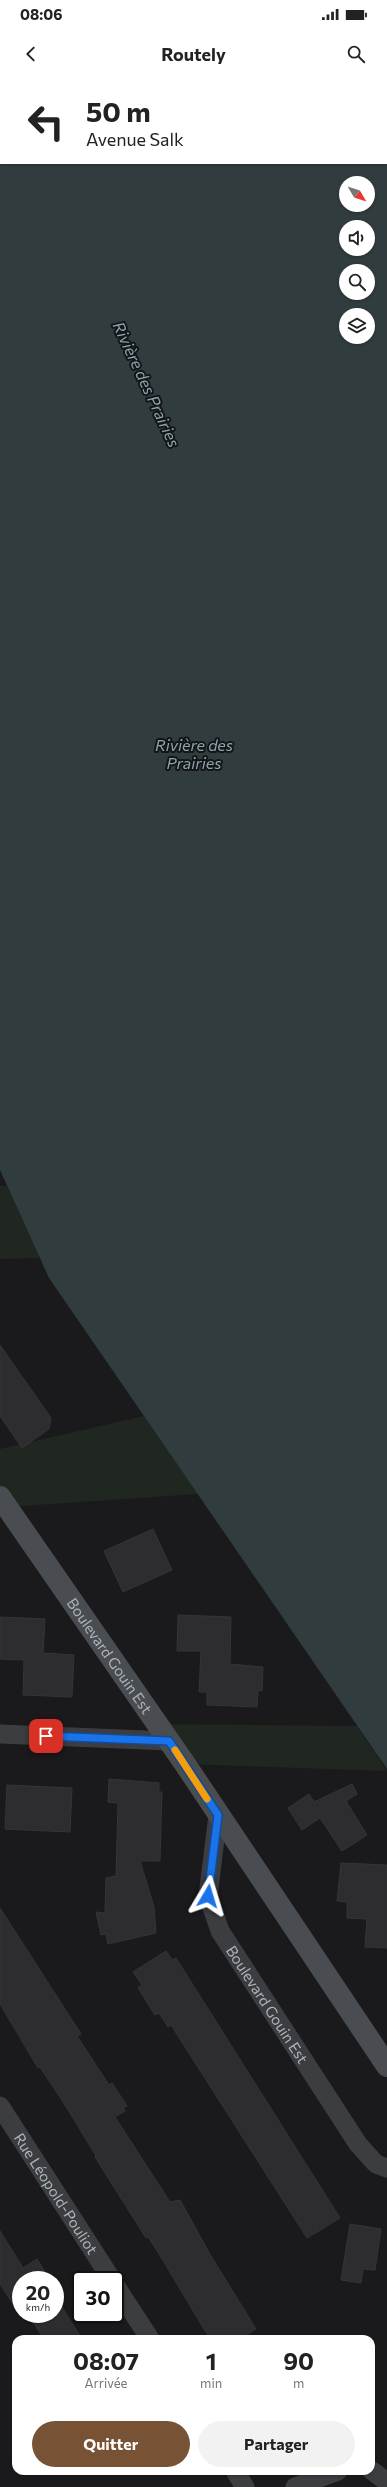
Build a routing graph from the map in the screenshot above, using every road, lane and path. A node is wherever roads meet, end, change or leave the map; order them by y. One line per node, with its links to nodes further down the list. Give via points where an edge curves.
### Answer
1 (0, 1497): 3 (street, Boulevard Gouin Est)
2 (0, 1734): 3 (street)
3 (169, 1741): 4 (street, Boulevard Gouin Est)
4 (218, 1815): 5 (street, Boulevard Gouin Est); 7 (street, Boulevard Gouin Est, via 208,1896 220,1931 358,2144 376,2164)
5 (387, 2066)
6 (0, 2106): 8 (street, Rue Léopold-Pouliot)
7 (387, 2168)
8 (106, 2271)
9 (124, 2299): 10 (street)
10 (147, 2335)
11 (375, 2473): 14 (street)
12 (238, 2475): 15 (street)
13 (327, 2475): 16 (street)
14 (387, 2482)
15 (245, 2487)
16 (295, 2487)

